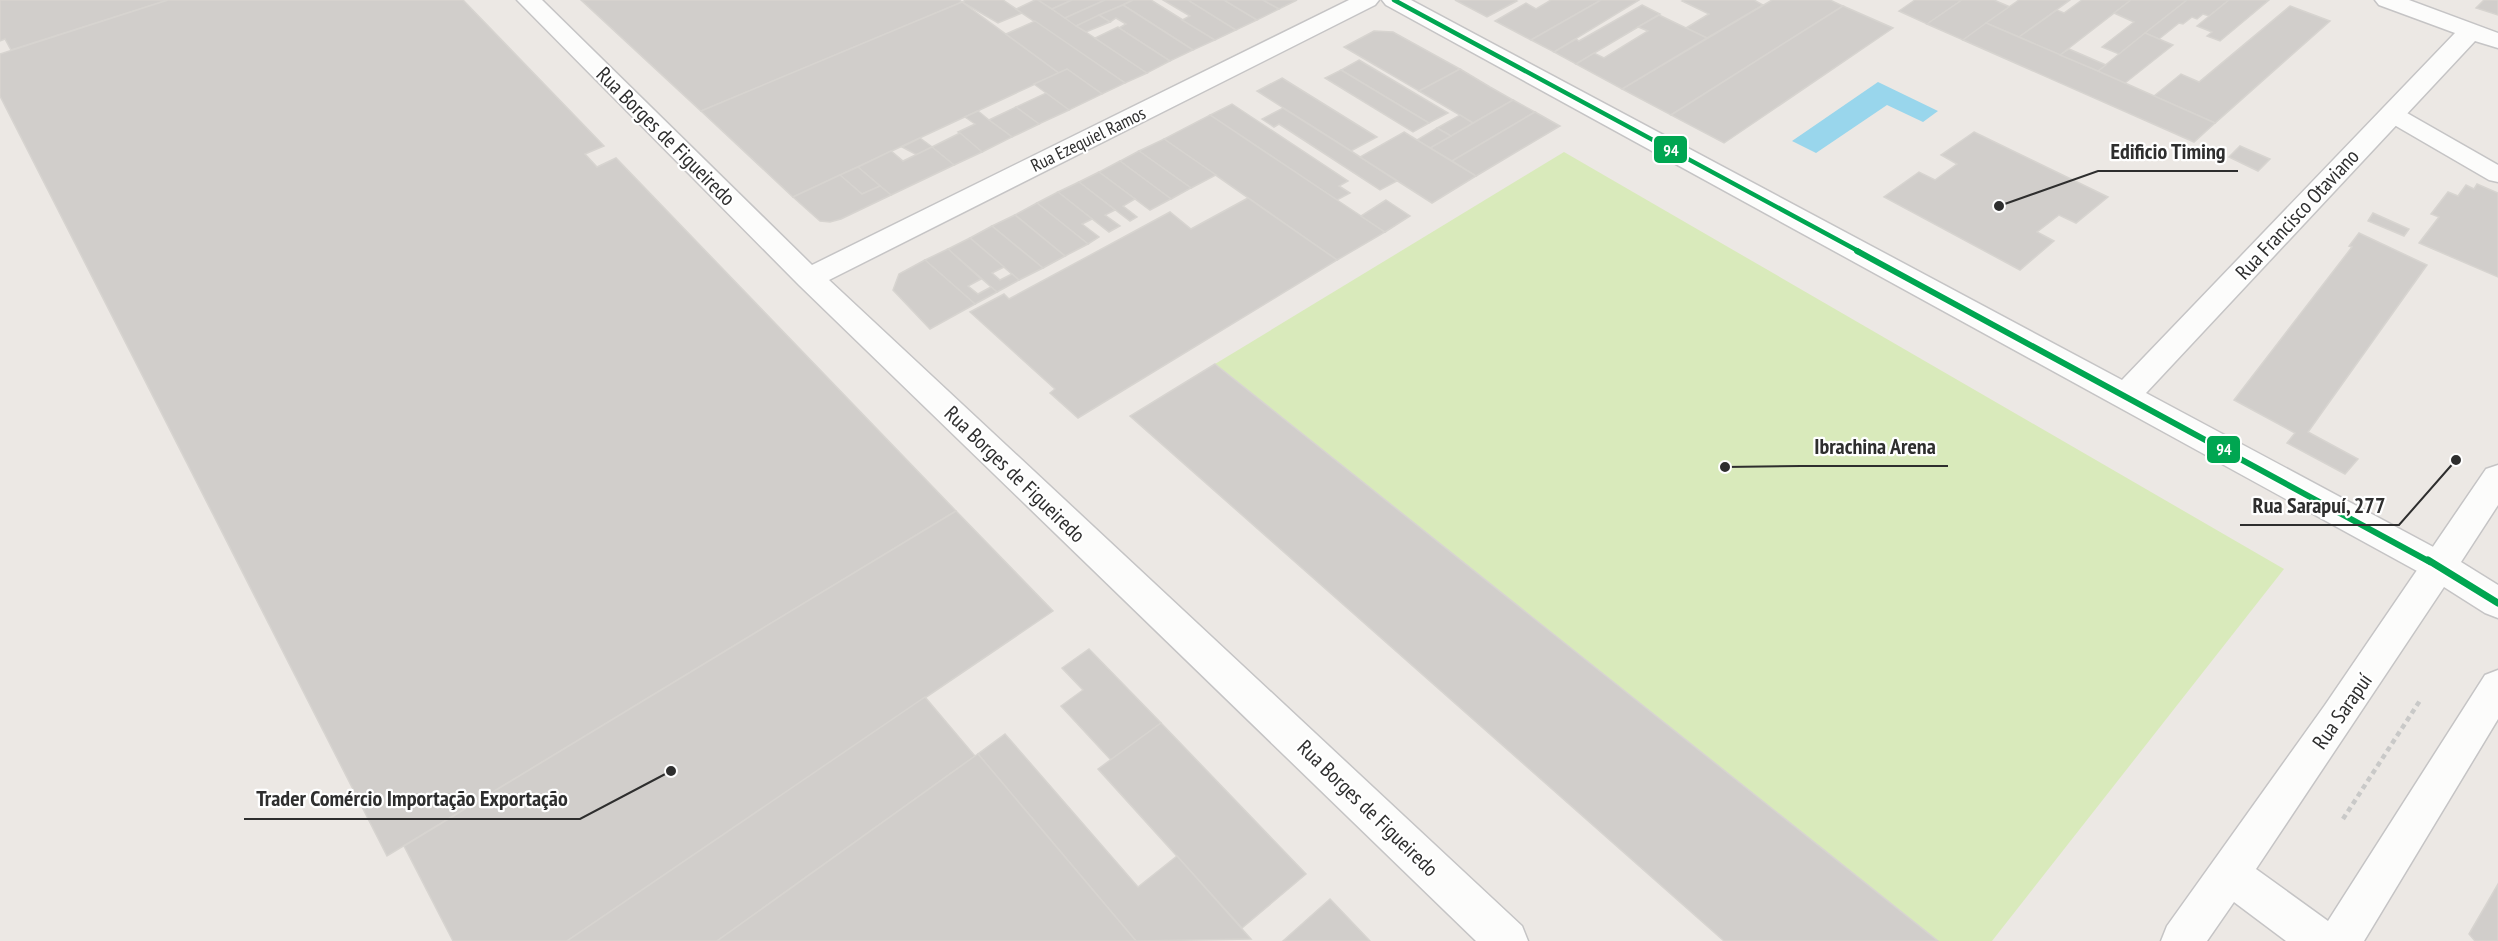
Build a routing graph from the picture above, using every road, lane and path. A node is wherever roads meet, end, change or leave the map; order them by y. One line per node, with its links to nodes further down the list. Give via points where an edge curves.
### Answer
1 (529, 0): 9 (street, Rua Borges de Figueiredo)
2 (1367, 0): 9 (street, Rua Ezequiel Ramos)
3 (1394, 0): 10 (street)
4 (2387, 0): 5 (street)
5 (2471, 31): 6 (street); 7 (street, Rua Francisco Otaviano)
6 (2498, 41)
7 (2392, 114): 8 (lane); 10 (street, Rua Francisco Otaviano)
8 (2498, 175)
9 (809, 278): 18 (street, Rua Borges de Figueiredo)
10 (2124, 397): 12 (street)
11 (2498, 478): 12 (street, Rua Sarapuí)
12 (2440, 567): 13 (street); 17 (street, Rua Sarapuí)
13 (2498, 603)
14 (2498, 686): 21 (street)
15 (2421, 699): 16 (path)
16 (2343, 819)
17 (2229, 874): 19 (street, Rua Sarapuí); 20 (street)
18 (1508, 941)
19 (2182, 941)
20 (2321, 941)
21 (2340, 941)

